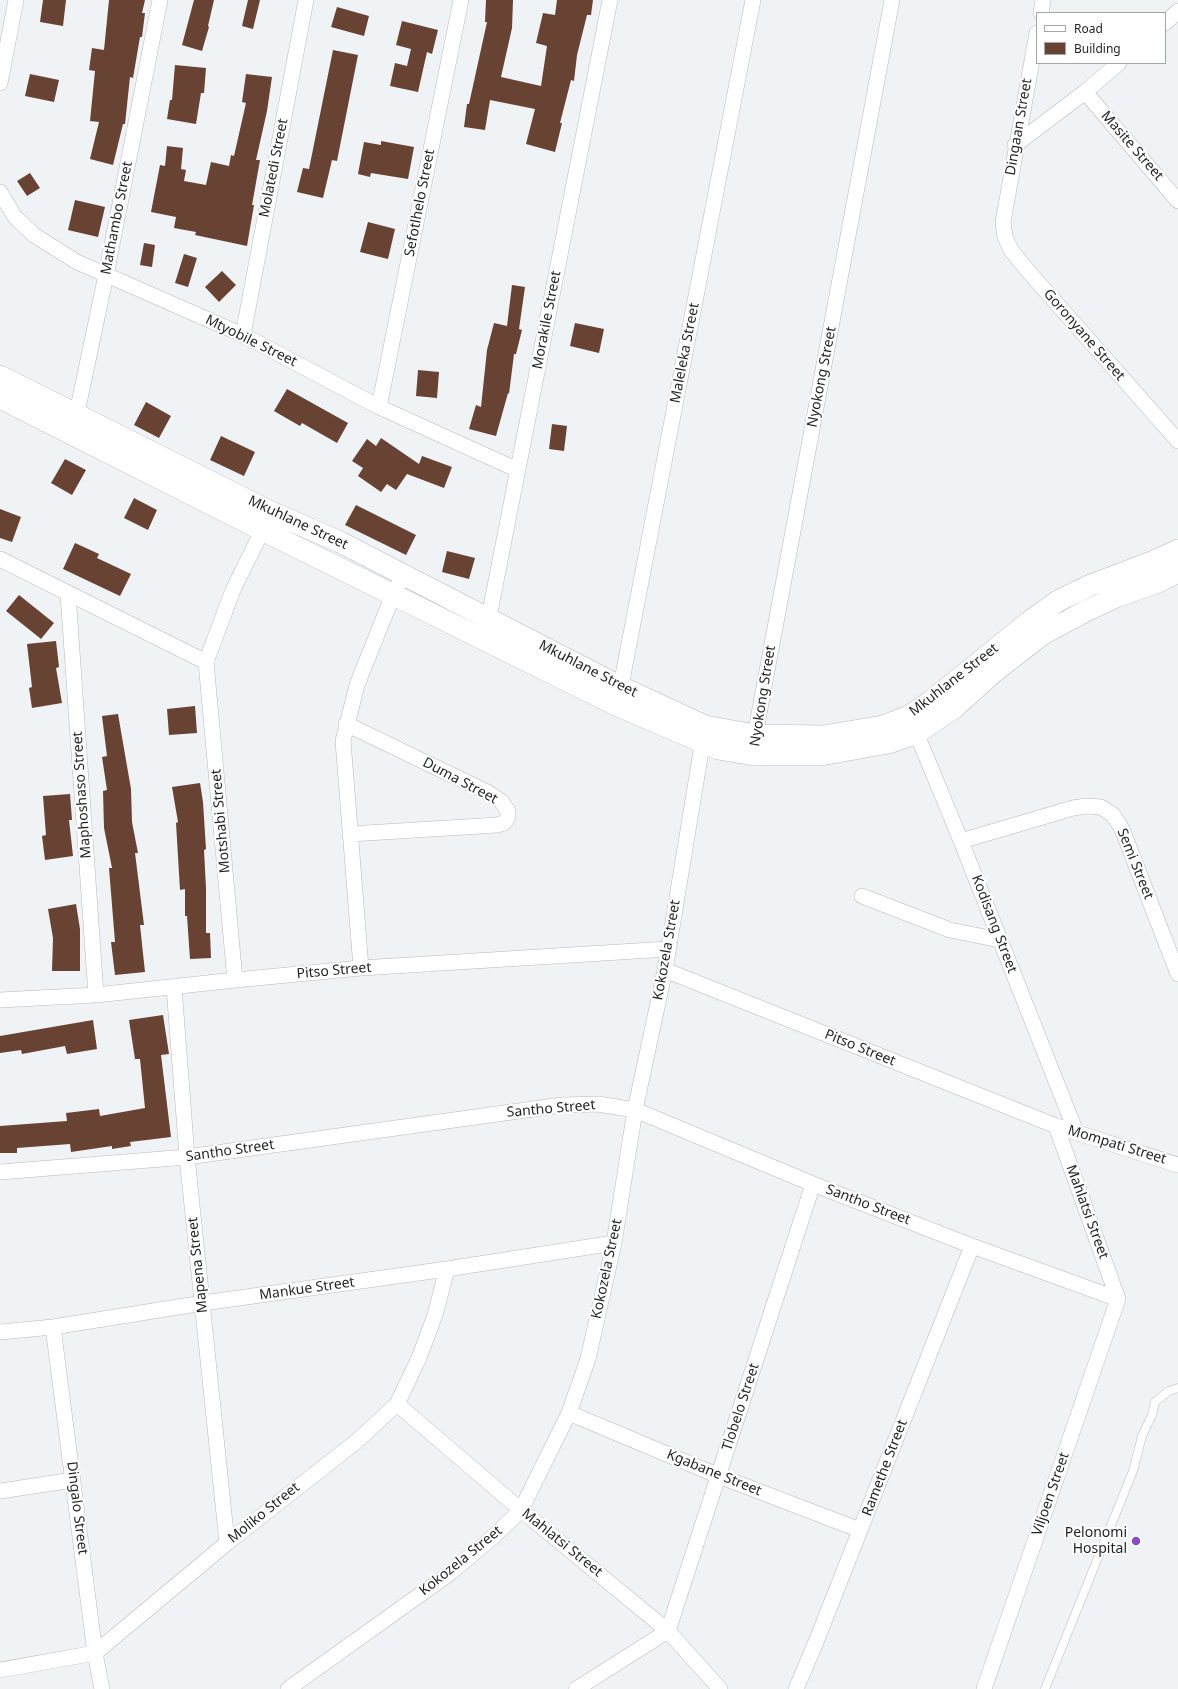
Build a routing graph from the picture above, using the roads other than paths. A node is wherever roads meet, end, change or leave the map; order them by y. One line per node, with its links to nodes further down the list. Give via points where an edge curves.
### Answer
1 (16, 0): 14 (street)
2 (160, 0): 20 (street, Mathambo Street)
3 (306, 0): 21 (street, Molatedi Street)
4 (461, 0): 24 (street, Sefotlhelo Street)
5 (610, 0): 28 (street, Morakile Street)
6 (753, 0): 39 (street, Maleleka Street)
7 (892, 0): 43 (street, Nyokong Street)
8 (1043, 0): 9 (street)
9 (1041, 12)
10 (1178, 12): 11 (street)
11 (1166, 22)
12 (1036, 38): 16 (street, Dingaan Street)
13 (1118, 64): 15 (street)
14 (0, 83)
15 (1085, 92): 16 (street); 18 (street, Masite Street)
16 (1015, 145): 19 (street, Dingaan Street)
17 (0, 192): 20 (street, Mtyobile Street, via 15,217 34,235 77,262)
18 (1178, 201)
19 (1002, 222): 27 (street, Goronyane Street, via 1005,238 1012,250)
20 (106, 275): 21 (street, Mtyobile Street); 25 (street, Mathambo Street)
21 (243, 335): 24 (street, Mtyobile Street)
22 (0, 376): 25 (street, Mkuhlane Street)
23 (0, 398): 26 (street, Mkuhlane Street)
24 (379, 407): 28 (street, Mtyobile Street)
25 (77, 413): 26 (street, Mathambo Street); 29 (street, Mkuhlane Street)
26 (73, 435): 29 (street, Mkuhlane Street)
27 (1178, 441)
28 (518, 470): 36 (street, Morakile Street)
29 (267, 521): 33 (street, Mkuhlane Street, via 340,542); 35 (street, Mkuhlane Street); 38 (street, Motshabi Street, via 233,590)
30 (1178, 550): 41 (street, Mkuhlane Street, via 1090,585 1058,601 1018,630 930,702)
31 (0, 559): 34 (street)
32 (1178, 572): 41 (street, Mkuhlane Street, via 1116,597 1043,634 994,672 954,708)
33 (403, 575): 35 (street); 36 (street, Mkuhlane Street)
34 (68, 594): 38 (street); 54 (street, Maphoshaso Street)
35 (393, 595): 37 (street, Mkuhlane Street); 40 (street, via 357,685)
36 (488, 619): 37 (street, Morakile Street); 39 (street, Mkuhlane Street)
37 (484, 640): 39 (street, Mkuhlane Street)
38 (206, 662): 52 (street, Motshabi Street)
39 (619, 696): 42 (street, Mkuhlane Street)
40 (346, 724): 44 (street, via 343,756); 44 (street, Duma Street, via 487,792 501,801 508,811 504,823 497,825)
41 (913, 725): 43 (street, Mkuhlane Street, via 883,726); 45 (street, Kodisang Street)
42 (704, 734): 43 (street, Mkuhlane Street); 48 (street, Kokozela Street)
43 (755, 745)
44 (350, 834): 49 (street)
45 (961, 841): 47 (street, Kodisang Street); 51 (street, Semi Street, via 1073,808 1101,807 1113,815 1122,828)
46 (862, 896): 47 (street, via 950,930)
47 (1000, 940): 58 (street, Kodisang Street)
48 (668, 949): 49 (street, Pitso Street); 50 (street, Kokozela Street)
49 (361, 968): 52 (street, Pitso Street)
50 (665, 970): 56 (street, Kokozela Street); 57 (street, Pitso Street)
51 (1178, 974)
52 (235, 980): 53 (street, Pitso Street)
53 (174, 987): 54 (street, Pitso Street); 59 (street, Mapena Street)
54 (96, 995): 55 (street, Pitso Street)
55 (0, 1000)
56 (635, 1110): 59 (street, Santho Street, via 598,1104 562,1105); 62 (street, Santho Street); 63 (street, Kokozela Street)
57 (1056, 1126): 58 (street, Mompati Street); 66 (street, Mahlatsi Street)
58 (1076, 1132): 60 (street, Mompati Street)
59 (186, 1158): 61 (street, Santho Street); 67 (street, Mapena Street)
60 (1178, 1165)
61 (0, 1172)
62 (813, 1184): 64 (street, Santho Street); 73 (street, Tlobelo Street)
63 (614, 1243): 65 (street, Mankue Street); 72 (street, Kokozela Street, via 588,1358)
64 (972, 1246): 66 (street, Santho Street); 77 (street, Ramethe Street)
65 (447, 1270): 67 (street, Mankue Street); 71 (street, Moliko Street, via 435,1316 422,1351)
66 (1118, 1298): 87 (street, Viljoen Street)
67 (203, 1303): 68 (street, Mankue Street); 78 (street, Mapena Street)
68 (54, 1327): 69 (street, Mankue Street); 74 (street, Dingalo Street)
69 (0, 1332)
70 (1178, 1388): 88 (lane, via 1169,1391 1155,1402 1142,1436 1133,1471)
71 (397, 1404): 76 (street, Mahlatsi Street); 78 (street, Moliko Street, via 357,1441)
72 (569, 1412): 73 (street, Kgabane Street); 76 (street, Kokozela Street)
73 (719, 1476): 77 (street, Kgabane Street); 79 (street, Tlobelo Street)
74 (73, 1480): 75 (street); 80 (street, Dingalo Street)
75 (0, 1491)
76 (521, 1510): 79 (street, Mahlatsi Street); 83 (street, Kokozela Street, via 449,1574)
77 (860, 1530): 86 (street, Ramethe Street)
78 (227, 1543): 80 (street, Moliko Street)
79 (668, 1631): 84 (street); 85 (street, Mahlatsi Street)
80 (95, 1652): 81 (street, Moliko Street); 82 (street, Dingalo Street)
81 (0, 1670)
82 (102, 1689)
83 (288, 1689)
84 (576, 1689)
85 (720, 1689)
86 (796, 1689)
87 (984, 1689)
88 (1045, 1689)

